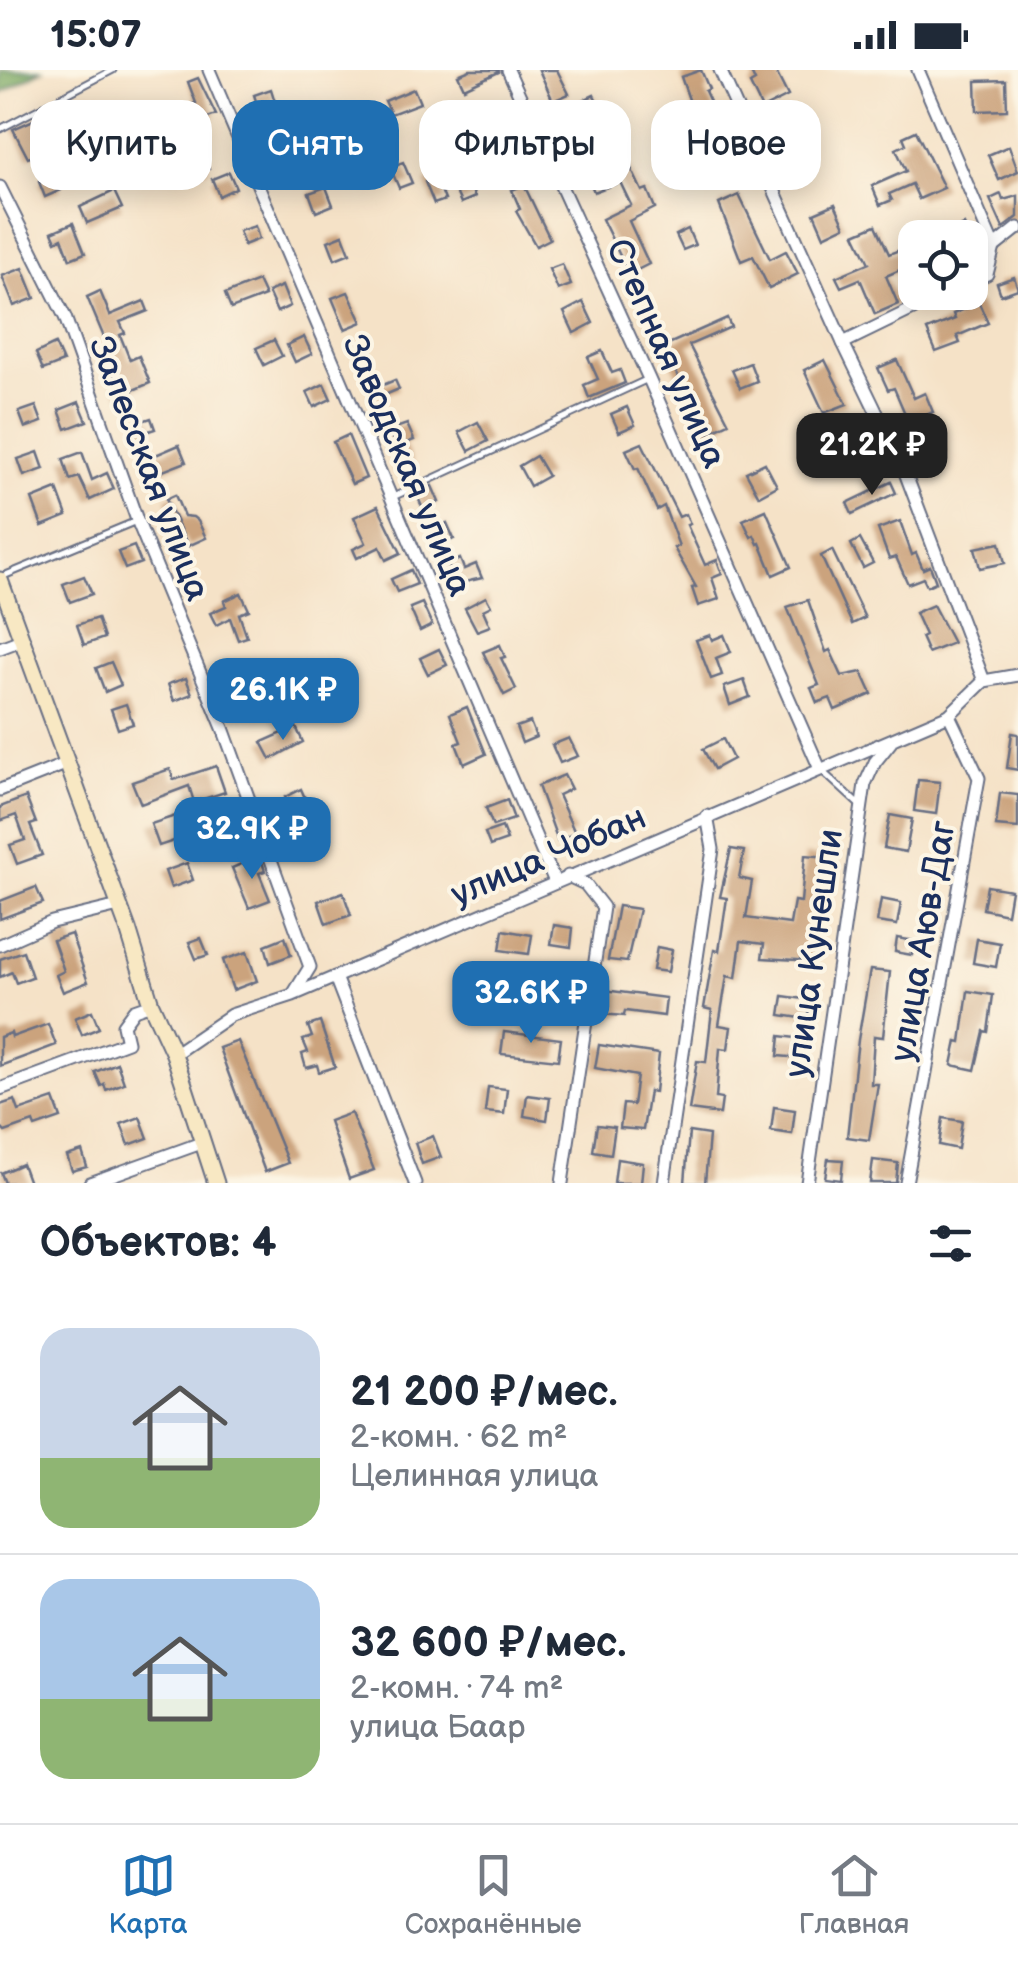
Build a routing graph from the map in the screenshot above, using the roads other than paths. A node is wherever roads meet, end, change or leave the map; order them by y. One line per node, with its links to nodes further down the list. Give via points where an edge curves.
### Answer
1 (113, 70): 6 (lane)
2 (210, 70): 14 (street, Заводская улица)
3 (508, 70): 13 (street, Степная улица)
4 (720, 70): 12 (street)
5 (918, 70): 9 (street)
6 (0, 129)
7 (0, 187): 15 (street, Залесская улица, via 64,317)
8 (1018, 228): 9 (street)
9 (994, 247): 10 (street)
10 (988, 270)
11 (911, 310): 12 (street)
12 (843, 343): 20 (street, via 903,467)
13 (649, 379): 14 (lane); 24 (street, Степная улица)
14 (392, 498): 29 (street, Заводская улица)
15 (136, 520): 16 (lane); 33 (street, Залесская улица, via 224,728 310,967)
16 (0, 579): 17 (main road)
17 (21, 640): 18 (street); 23 (main road)
18 (0, 648)
19 (1018, 675): 20 (street)
20 (984, 680): 21 (street)
21 (950, 715): 22 (street, улица Чобан); 44 (street, улица Аюв-Даг, via 979,778)
22 (894, 739): 24 (street, улица Чобан); 26 (street, улица Кунешли, via 875,762)
23 (68, 764): 25 (street); 30 (main road)
24 (820, 769): 26 (lane); 27 (street, улица Чобан)
25 (0, 790)
26 (862, 808): 43 (street, улица Кунешли)
27 (708, 816): 28 (street, улица Чобан); 42 (street, via 713,849)
28 (568, 876): 29 (street, улица Чобан); 41 (street, via 585,884 603,907)
29 (555, 882): 32 (street, улица Чобан)
30 (119, 906): 31 (street, via 52,922); 34 (main road)
31 (0, 945)
32 (334, 977): 33 (street, улица Чобан); 40 (street)
33 (293, 995): 35 (street, улица Чобан, via 231,1015)
34 (151, 1004): 35 (main road); 36 (street, via 134,1010 123,1025 128,1042)
35 (174, 1054): 37 (main road)
36 (0, 1089)
37 (204, 1142): 38 (street); 39 (main road)
38 (90, 1183)
39 (216, 1183)
40 (415, 1183)
41 (562, 1183)
42 (664, 1183)
43 (807, 1183)
44 (906, 1183)

